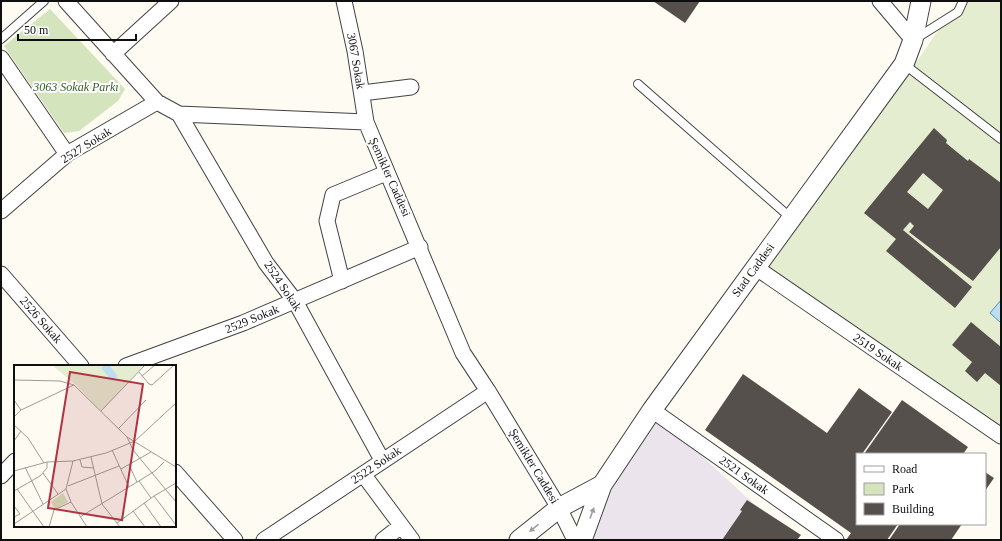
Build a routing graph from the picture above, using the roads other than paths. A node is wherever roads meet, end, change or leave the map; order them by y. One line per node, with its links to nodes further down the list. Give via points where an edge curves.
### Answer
1 (44, 1): 8 (lane)
2 (66, 1): 10 (street, Şemikler Caddesi)
3 (171, 1): 10 (street)
4 (344, 1): 15 (street, 3067 Sokak)
5 (880, 1): 9 (street)
6 (921, 1): 9 (street, Stad Caddesi)
7 (963, 1): 9 (lane, via 958,12)
8 (1, 39)
9 (913, 40): 12 (street, Stad Caddesi)
10 (113, 54): 16 (street, Şemikler Caddesi)
11 (1, 58): 20 (street)
12 (904, 64): 19 (lane); 23 (street, Stad Caddesi)
13 (638, 84): 23 (lane)
14 (411, 87): 15 (street)
15 (362, 94): 18 (street, 3067 Sokak)
16 (157, 102): 17 (street, Şemikler Caddesi); 20 (street, 2527 Sokak)
17 (179, 114): 18 (street, Şemikler Caddesi); 28 (street, 2524 Sokak, via 266,263)
18 (366, 122): 21 (street, Şemikler Caddesi)
19 (1001, 139)
20 (67, 154): 22 (street, 2527 Sokak)
21 (386, 173): 24 (street, Şemikler Caddesi); 27 (street, via 333,195 327,221)
22 (1, 211)
23 (791, 218): 25 (street, Stad Caddesi)
24 (420, 247): 27 (street, 2529 Sokak); 31 (street, Şemikler Caddesi, via 463,353)
25 (755, 267): 32 (street, Stad Caddesi); 33 (street, 2519 Sokak)
26 (1, 274): 29 (street, 2526 Sokak)
27 (342, 281): 28 (street, 2529 Sokak)
28 (295, 301): 30 (street, 2529 Sokak); 34 (street, 2524 Sokak)
29 (80, 365)
30 (129, 365)
31 (488, 391): 34 (street, 2522 Sokak); 40 (street, Şemikler Caddesi)
32 (652, 410): 39 (street, Stad Caddesi); 49 (street, 2521 Sokak)
33 (1001, 436)
34 (382, 460): 37 (street, 2522 Sokak)
35 (14, 462): 38 (street)
36 (176, 473): 42 (street)
37 (363, 474): 41 (street); 43 (street, 2522 Sokak)
38 (1, 476)
39 (602, 485): 40 (street); 48 (street, Stad Caddesi, one-way to 39)
40 (559, 508): 46 (street, one-way to 46); 47 (street, Şemikler Caddesi)
41 (401, 526): 44 (street); 45 (street)
42 (235, 540)
43 (264, 540)
44 (383, 540)
45 (412, 540)
46 (519, 540)
47 (575, 540)
48 (582, 540)
49 (836, 540)

